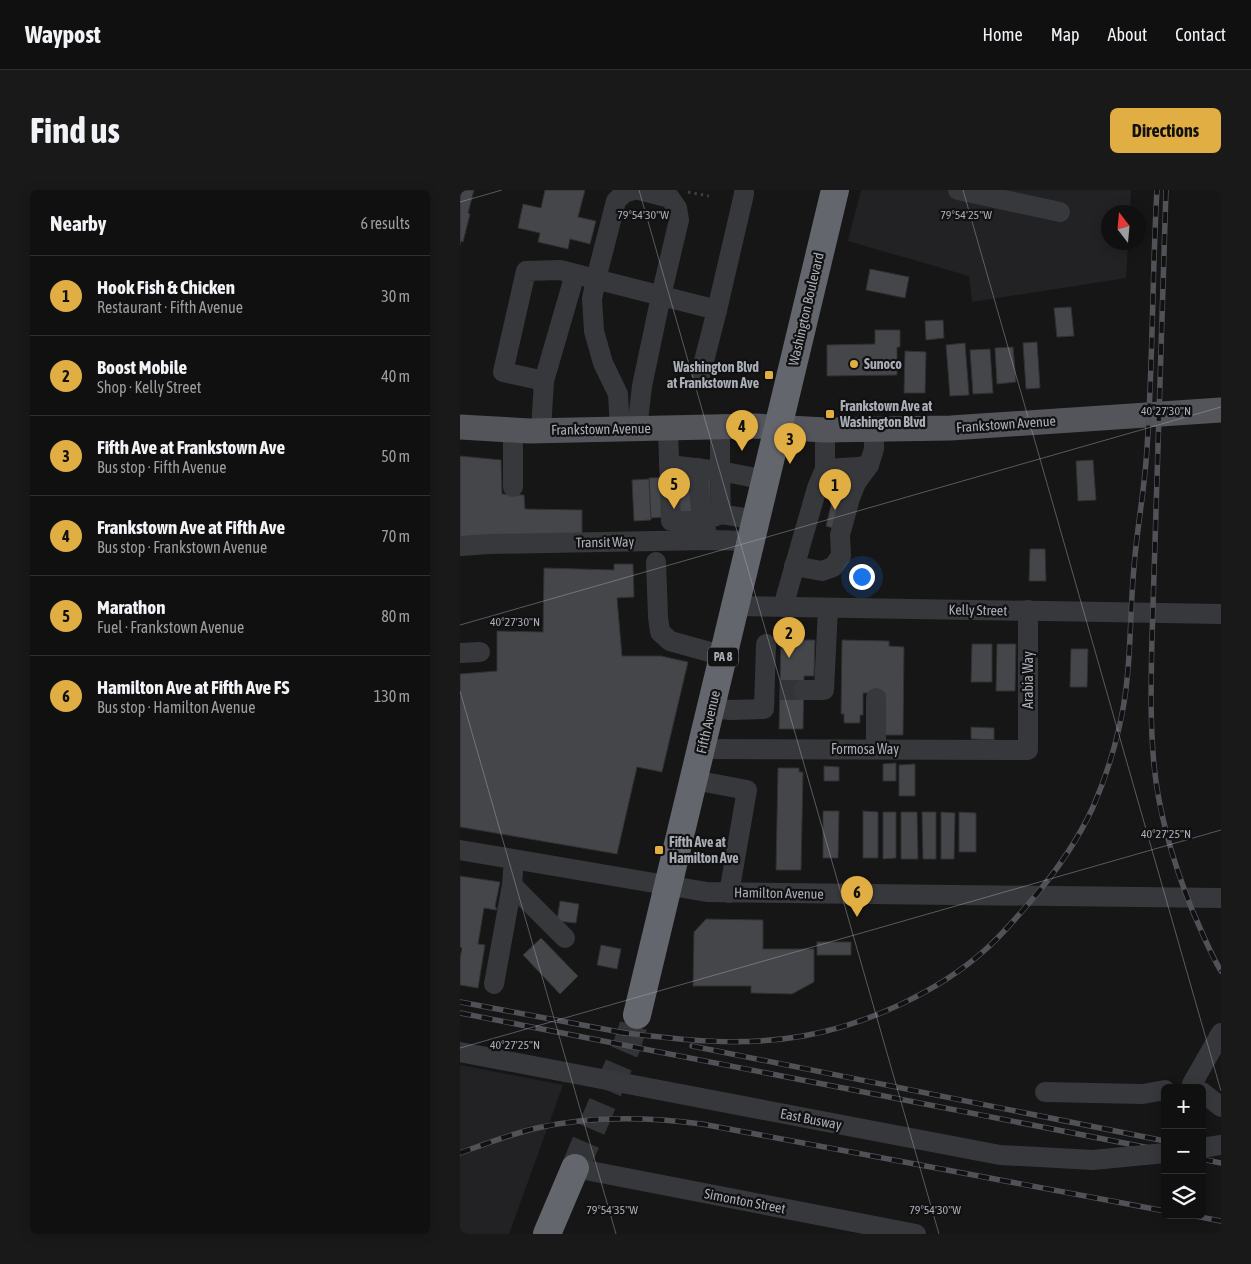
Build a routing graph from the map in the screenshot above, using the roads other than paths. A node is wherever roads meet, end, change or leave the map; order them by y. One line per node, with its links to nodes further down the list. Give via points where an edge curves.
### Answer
1 (634, 190): 8 (street, via 624,193 616,201)
2 (638, 190): 9 (street, via 670,198 677,208 678,220)
3 (744, 190): 10 (street)
4 (835, 190): 17 (highway, Washington Boulevard / PA 8)
5 (958, 190): 6 (street)
6 (1060, 212)
7 (575, 274): 8 (street); 12 (street); 12 (street, via 560,270 526,271 503,372)
8 (596, 279): 9 (street); 18 (street, via 592,299 594,331)
9 (661, 296): 10 (street); 18 (street, via 642,386)
10 (717, 310): 11 (street)
11 (701, 373)
12 (544, 381): 21 (street)
13 (1221, 410): 19 (main road, Frankstown Avenue, via 978,426)
14 (460, 427): 20 (main road, Frankstown Avenue)
15 (720, 427): 16 (main road, Frankstown Avenue); 17 (main road, Frankstown Avenue); 27 (street)
16 (668, 428): 18 (main road, Frankstown Avenue); 23 (street)
17 (778, 428): 22 (main road, Frankstown Avenue); 28 (highway, Fifth Avenue / PA 8)
18 (628, 429): 21 (main road, Frankstown Avenue)
19 (874, 429): 22 (main road, Frankstown Avenue); 24 (street, via 874,449)
20 (513, 430): 21 (main road, Frankstown Avenue); 29 (street)
21 (541, 430)
22 (826, 430): 26 (street)
23 (669, 465): 25 (street); 30 (street, via 671,522)
24 (869, 465): 26 (street); 35 (street, via 850,498 840,535 840,556 833,567 822,571)
25 (697, 468): 27 (street); 30 (street)
26 (825, 469): 35 (street)
27 (720, 471): 28 (street); 30 (street)
28 (766, 480): 31 (highway, Fifth Avenue / PA 8)
29 (513, 487)
30 (712, 517): 31 (street); 32 (street)
31 (754, 530): 32 (street, Transit Way); 36 (highway, Fifth Avenue / PA 8)
32 (709, 540): 33 (street, Transit Way)
33 (460, 546)
34 (656, 562): 42 (street, via 660,632 670,641)
35 (794, 566): 37 (street)
36 (736, 606): 37 (street, Kelly Street); 42 (highway, Fifth Avenue / PA 8)
37 (784, 607): 38 (street, Kelly Street)
38 (828, 608): 39 (street, Kelly Street); 43 (street, via 824,690)
39 (1028, 610): 40 (street, Kelly Street); 48 (street, Arabia Way)
40 (1221, 614)
41 (766, 644): 45 (street, via 773,690 764,709)
42 (724, 656): 45 (highway, Fifth Avenue / PA 8)
43 (804, 690)
44 (876, 698): 47 (street)
45 (711, 708): 46 (highway, Fifth Avenue / PA 8)
46 (702, 749): 47 (street, Formosa Way); 49 (highway, Fifth Avenue / PA 8)
47 (876, 750): 48 (street, Formosa Way)
48 (1028, 750)
49 (694, 780): 53 (highway, Fifth Avenue / PA 8); 54 (street, via 747,790)
50 (460, 850): 51 (street, Hamilton Avenue)
51 (514, 860): 52 (street); 53 (street, Hamilton Avenue)
52 (512, 885): 56 (street); 57 (street)
53 (669, 886): 54 (street, Hamilton Avenue); 58 (highway, Fifth Avenue / PA 8)
54 (729, 893): 55 (street, Hamilton Avenue)
55 (1221, 898)
56 (565, 938)
57 (494, 984)
58 (637, 1015)
59 (1221, 1033): 61 (street)
60 (460, 1052): 68 (street, East Busway, bridge, via 1000,1155 1093,1160)
61 (1194, 1084)
62 (1161, 1091): 63 (street, via 1143,1094)
63 (1045, 1092)
64 (1206, 1097): 65 (street)
65 (1221, 1107)
66 (1221, 1144): 67 (street, bridge)
67 (1206, 1147)
68 (1161, 1153)
69 (575, 1168): 70 (highway); 71 (street, Simonton Street)
70 (548, 1234)
71 (916, 1234)

